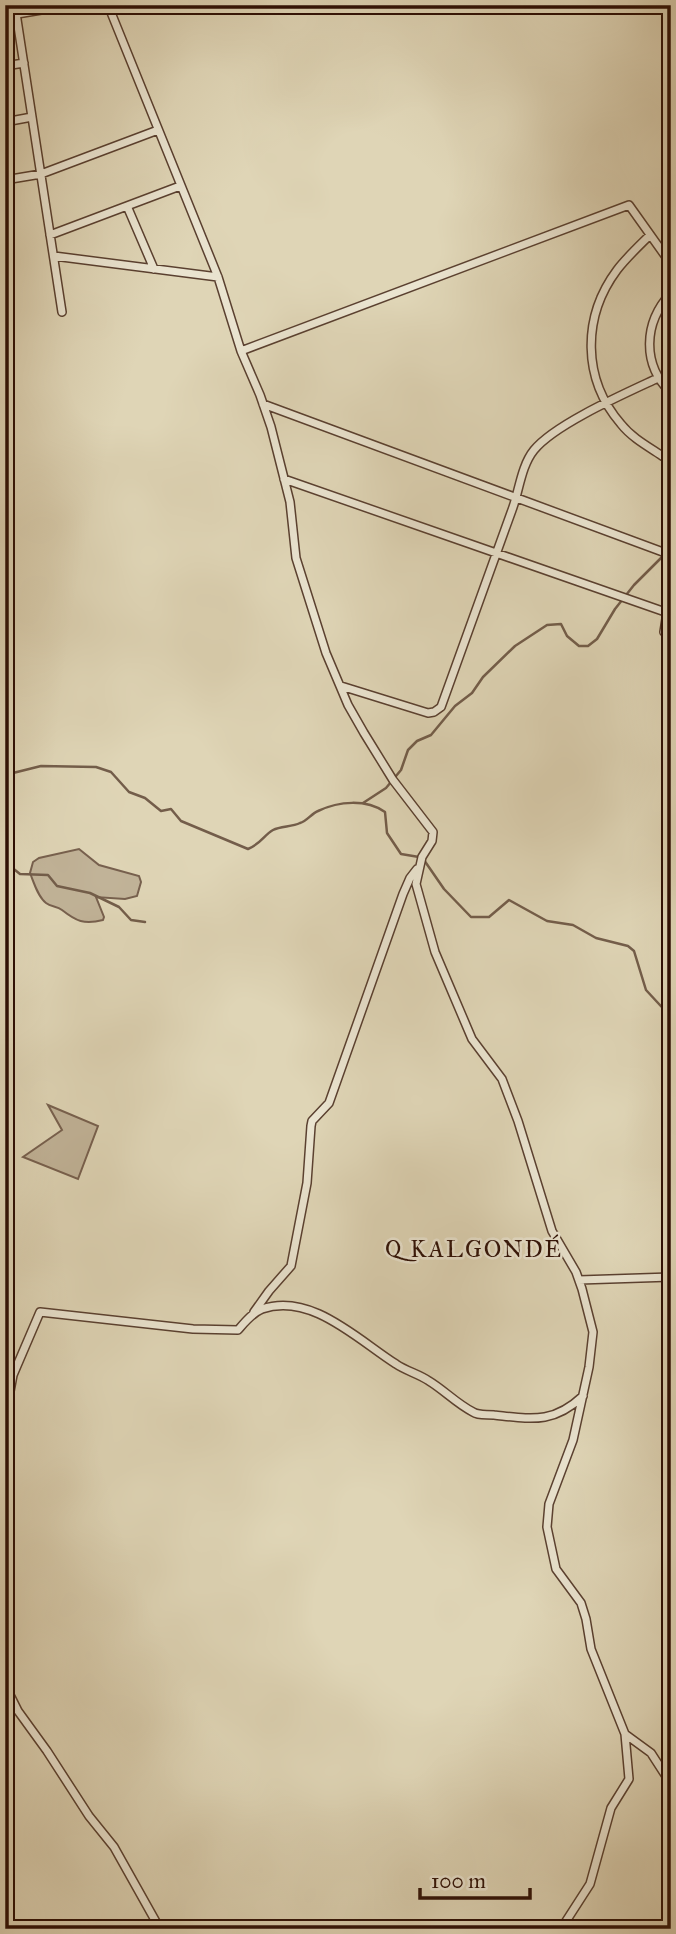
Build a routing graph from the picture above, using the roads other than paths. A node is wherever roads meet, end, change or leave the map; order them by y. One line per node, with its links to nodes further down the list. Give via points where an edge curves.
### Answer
1 (65, 5): 3 (street)
2 (108, 5): 9 (street)
3 (16, 13): 4 (street); 5 (street)
4 (5, 15)
5 (24, 63): 6 (street); 7 (street)
6 (5, 66)
7 (32, 117): 8 (street); 10 (street)
8 (5, 122)
9 (158, 130): 10 (street); 12 (street)
10 (41, 174): 11 (street); 14 (street)
11 (5, 180)
12 (180, 186): 13 (street); 19 (street)
13 (127, 206): 14 (street); 18 (street)
14 (50, 235): 16 (street)
15 (650, 235): 17 (street); 22 (street, via 629,205); 25 (street, via 618,269 596,310 590,357 594,380)
16 (54, 256): 18 (street); 21 (street)
17 (671, 264)
18 (154, 269): 19 (street)
19 (218, 277): 22 (street)
20 (671, 293): 23 (street, via 650,331 648,349)
21 (62, 312)
22 (241, 351): 26 (street)
23 (658, 378): 24 (street); 25 (street)
24 (671, 393)
25 (606, 403): 27 (street, via 621,425); 29 (street, via 546,438 533,451)
26 (263, 404): 28 (street); 29 (street)
27 (671, 458)
28 (285, 479): 30 (street); 35 (street, via 296,558)
29 (517, 498): 30 (street); 31 (street)
30 (497, 553): 33 (street); 35 (street, via 441,707 428,713)
31 (671, 555)
32 (671, 586): 33 (street)
33 (669, 613): 34 (street)
34 (664, 632)
35 (341, 686): 36 (street, via 393,780 433,832)
36 (420, 866): 38 (street, via 416,884 442,971 472,1039 502,1079 552,1231); 39 (street, via 403,894 329,1103 312,1121 307,1182 291,1266)
37 (671, 1277): 38 (street)
38 (579, 1280): 40 (street, via 593,1332)
39 (253, 1313): 40 (street, via 288,1306 325,1316 473,1413 545,1418 569,1408); 41 (street, via 238,1330 40,1312 13,1375)
40 (584, 1395): 43 (street, via 549,1504 547,1527 556,1569 581,1603 591,1649)
41 (5, 1418)
42 (5, 1685): 45 (street, via 18,1711 114,1847)
43 (625, 1734): 44 (street, via 651,1753); 46 (street, via 629,1779 611,1808 590,1884)
44 (671, 1784)
45 (160, 1929)
46 (561, 1929)

